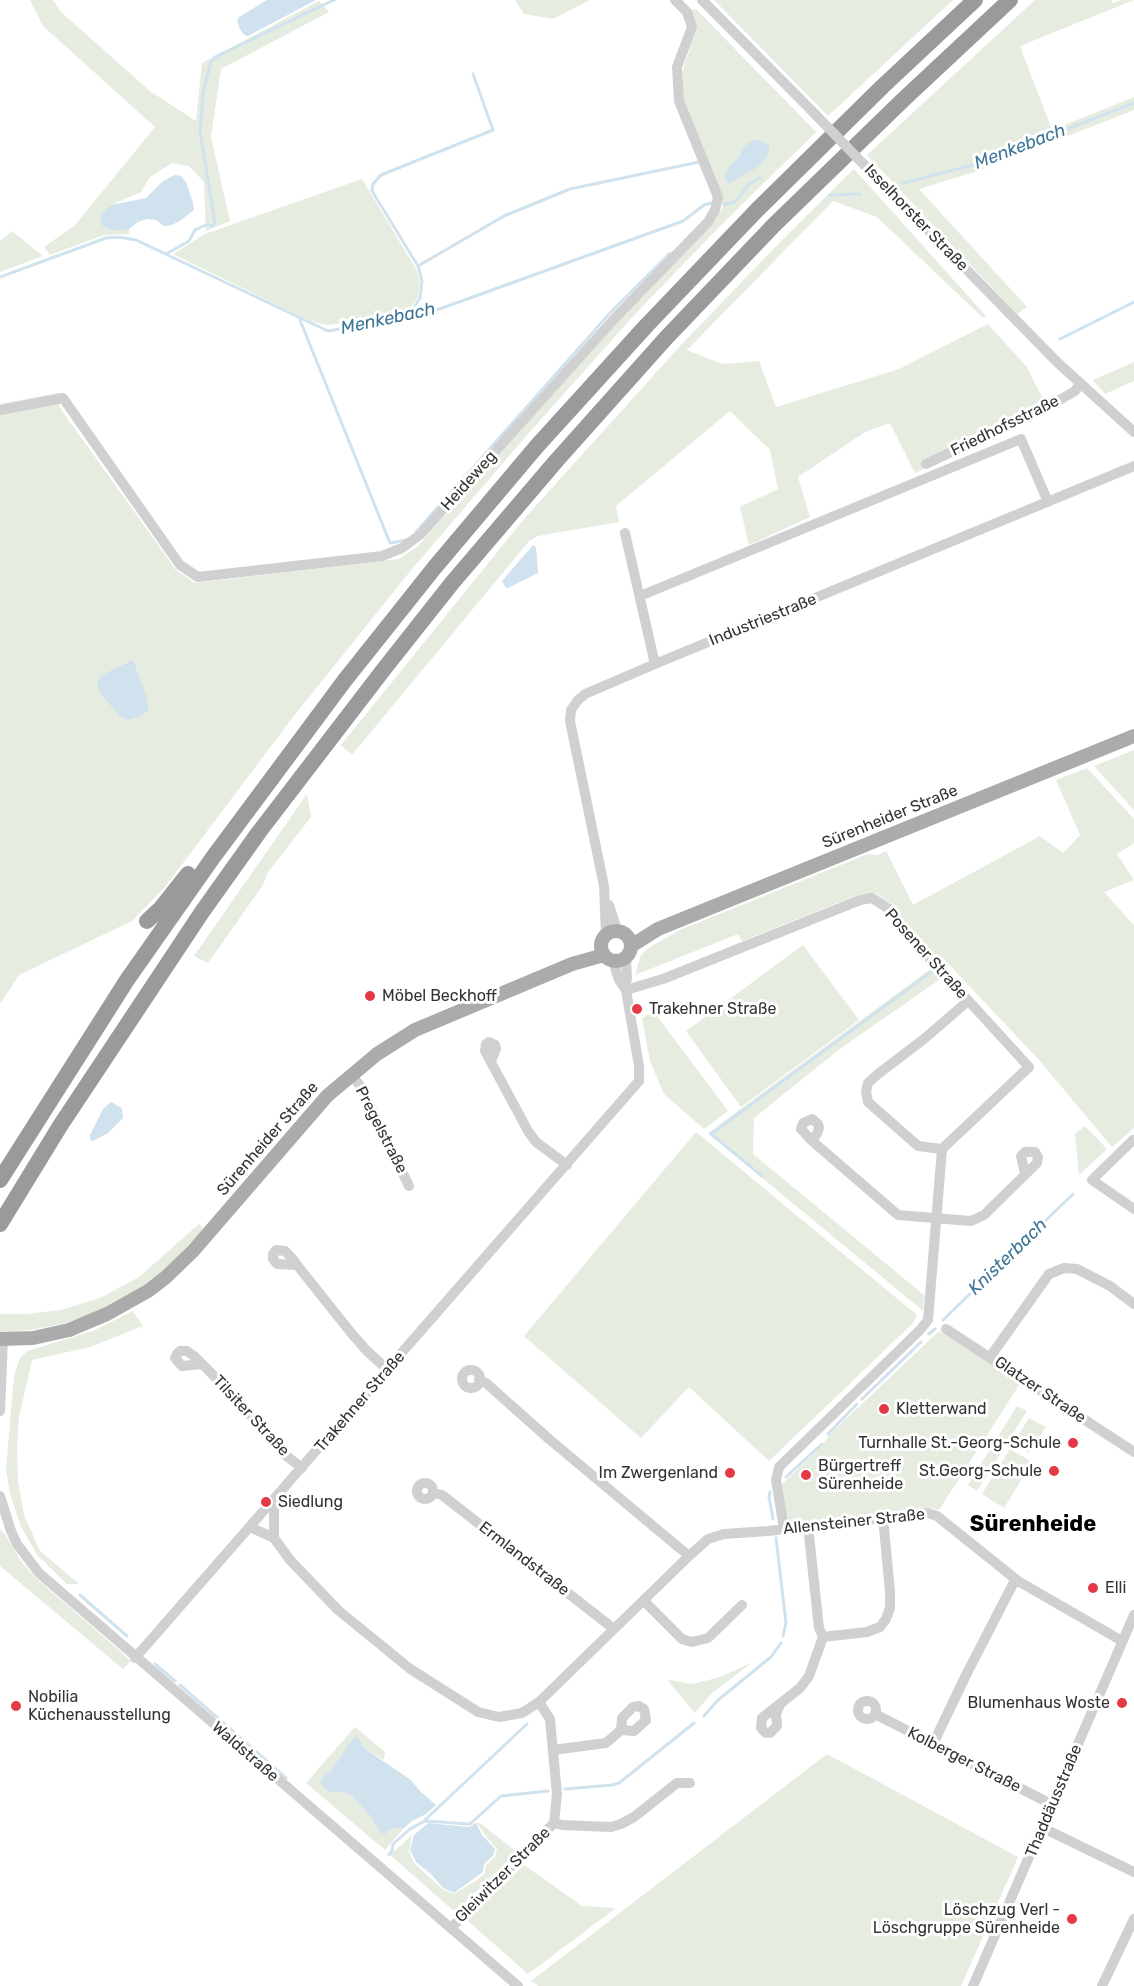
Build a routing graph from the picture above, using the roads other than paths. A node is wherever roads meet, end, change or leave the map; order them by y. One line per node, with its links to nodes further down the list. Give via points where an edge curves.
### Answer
1 (675, 0): 6 (street, Heideweg, via 687,12 692,27 677,67 679,101 718,197 715,210 421,534 402,548 382,556 198,577 180,565 63,398)
2 (702, 0): 5 (street, Isselhorster Straße, bridge)
3 (975, 0): 15 (highway, via 757,210 545,438 345,680)
4 (1010, 0): 31 (highway, via 774,225 658,347 452,583 202,912)
5 (1080, 384): 7 (street, Isselhorster Straße); 8 (street, Friedhofsstraße, via 1056,402)
6 (0, 410)
7 (1134, 432)
8 (926, 464)
9 (1134, 466): 10 (street, Industriestraße)
10 (1047, 502): 12 (street, via 1021,439); 13 (street, Industriestraße)
11 (625, 533): 12 (street)
12 (640, 596): 13 (street)
13 (655, 664): 17 (street, Industriestraße, via 585,694 571,710 570,721)
14 (1134, 736): 17 (main road, Sürenheider Straße)
15 (214, 856): 16 (highway, via 198,860); 27 (highway, via 128,980)
16 (147, 921)
17 (616, 945): 18 (street, Trakehner Straße, via 627,978); 21 (main road, Sürenheider Straße, via 415,1030)
18 (625, 989): 19 (street, Posener Straße, via 663,979 872,898 894,912 903,929); 25 (street, Trakehner Straße, via 639,1082)
19 (968, 1001): 24 (street, Posener Straße, via 1029,1067); 24 (street, via 878,1074 866,1091 868,1102 918,1146)
20 (491, 1061): 25 (street, via 536,1142)
21 (351, 1074): 28 (street, Pregelstraße); 35 (main road, Sürenheider Straße, via 295,1130 192,1251 157,1284 125,1305 79,1326 33,1338)
22 (811, 1140): 30 (street, via 898,1215)
23 (1133, 1140): 29 (street, via 1092,1180)
24 (942, 1149): 30 (street)
25 (567, 1165): 38 (street, Trakehner Straße)
26 (1025, 1174): 30 (street, via 984,1215 971,1221)
27 (0, 1180)
28 (409, 1186)
29 (1134, 1209)
30 (936, 1218): 49 (street, via 928,1320 779,1467 776,1480)
31 (0, 1224)
32 (297, 1265): 38 (street, via 351,1334)
33 (1134, 1304): 36 (street, via 1077,1269 1064,1268 1049,1274)
34 (946, 1329): 36 (street, Glatzer Straße)
35 (2, 1339): 40 (street)
36 (990, 1356): 41 (street, Glatzer Straße)
37 (202, 1364): 42 (street, Tilsiter Straße, via 284,1454)
38 (388, 1370): 42 (street, Trakehner Straße)
39 (479, 1380): 51 (street)
40 (0, 1411)
41 (1134, 1452)
42 (302, 1468): 45 (street, Trakehner Straße)
43 (434, 1493): 56 (street, Ermlandstraße, via 442,1495)
44 (0, 1496): 59 (street, Waldstraße, via 10,1531 34,1568)
45 (271, 1504): 48 (street, Trakehner Straße); 50 (street)
46 (883, 1518): 47 (street, Allensteiner Straße); 52 (street, Allensteiner Straße, via 928,1513 937,1516); 57 (street, via 890,1592 886,1619 880,1627 867,1632)
47 (808, 1526): 49 (street, Allensteiner Straße); 57 (street)
48 (250, 1527): 50 (street, Allensteiner Straße); 59 (street, Trakehner Straße)
49 (784, 1529): 51 (street, Allensteiner Straße, via 718,1535)
50 (274, 1538): 60 (street, Allensteiner Straße, via 302,1574 371,1639 478,1712 499,1717 522,1713)
51 (689, 1556): 53 (street, Allensteiner Straße)
52 (1018, 1581): 58 (street, Allensteiner Straße); 64 (street, via 1013,1584)
53 (644, 1601): 54 (street, via 682,1639 692,1642 708,1638); 56 (street, Allensteiner Straße)
54 (742, 1605)
55 (1134, 1615): 58 (street, Thaddäusstraße)
56 (614, 1629): 60 (street, Allensteiner Straße)
57 (823, 1637): 61 (street, via 809,1676)
58 (1122, 1641): 67 (street, Thaddäusstraße)
59 (135, 1658): 72 (street, Waldstraße)
60 (538, 1702): 65 (street, Gleiwitzer Straße, via 550,1719)
61 (780, 1705)
62 (875, 1714): 64 (street, Kolberger Straße)
63 (621, 1730): 65 (street, via 606,1743)
64 (933, 1744): 67 (street, Kolberger Straße)
65 (553, 1750): 68 (street, Gleiwitzer Straße, via 557,1794)
66 (690, 1783): 68 (street, Gleiwitzer Straße, via 676,1783 621,1824 607,1827)
67 (1053, 1805): 69 (street, Thaddäusstraße)
68 (554, 1823): 72 (street, Gleiwitzer Straße)
69 (1043, 1828): 70 (street); 74 (street, Thaddäusstraße)
70 (1134, 1872)
71 (1134, 1919): 75 (street)
72 (451, 1928): 73 (street, Waldstraße)
73 (518, 1986)
74 (973, 1986)
75 (1102, 1986)

